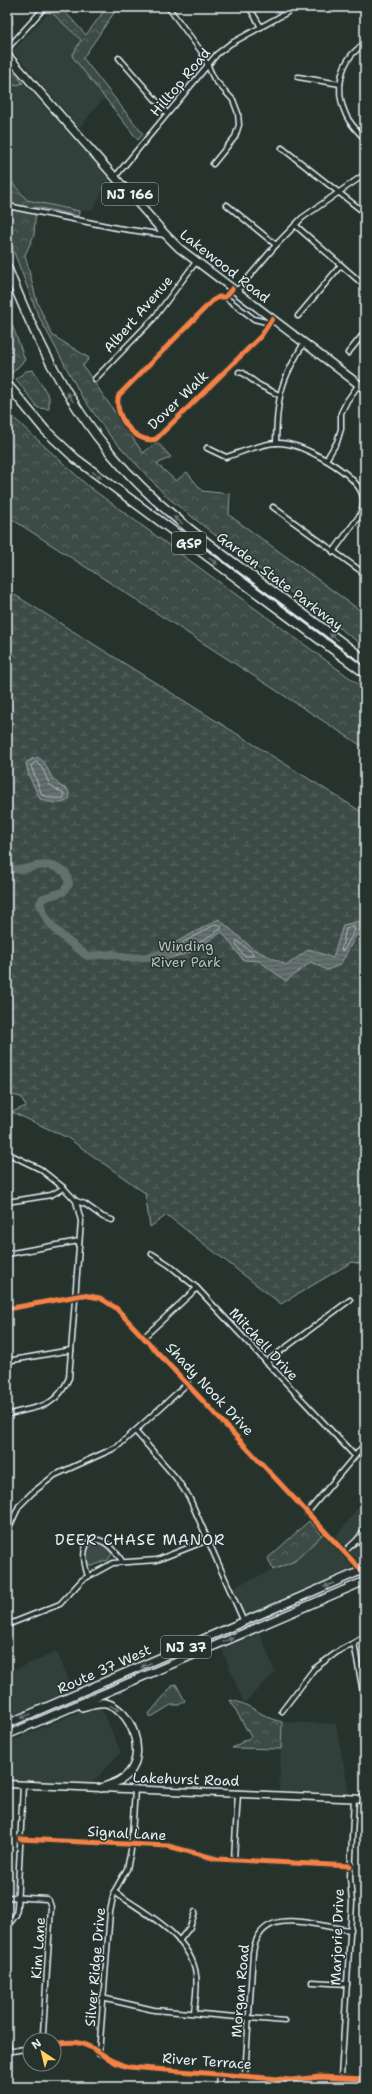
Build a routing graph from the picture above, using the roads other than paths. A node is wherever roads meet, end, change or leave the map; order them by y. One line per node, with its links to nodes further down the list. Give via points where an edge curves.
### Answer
1 (45, 7): 7 (street)
2 (168, 7): 10 (street, via 201,51)
3 (249, 7): 5 (street)
4 (297, 7): 5 (street, Hilltop Road)
5 (261, 28): 10 (street, Hilltop Road, via 223,49)
6 (365, 44): 12 (street, via 353,52 347,61)
7 (7, 49)
8 (7, 55): 18 (main road, Lakewood Road / NJ 166)
9 (119, 58): 13 (street)
10 (208, 65): 13 (street, Hilltop Road); 16 (street, via 214,79 233,100 239,125 235,137)
11 (298, 77): 12 (street)
12 (340, 84): 14 (street, via 346,115)
13 (167, 113): 18 (street, Hilltop Road)
14 (365, 139)
15 (282, 148): 19 (street)
16 (213, 164)
17 (365, 174): 19 (street, Dover Walk)
18 (115, 176): 24 (main road, Lakewood Road / NJ 166)
19 (337, 193): 22 (street); 23 (street, Dover Walk)
20 (228, 204): 25 (street)
21 (8, 206): 24 (street)
22 (365, 213)
23 (295, 225): 25 (street, Dover Walk); 27 (street)
24 (166, 235): 26 (main road, Lakewood Road / NJ 166)
25 (276, 245): 30 (street, Dover Walk)
26 (196, 262): 30 (main road, Lakewood Road / NJ 166); 38 (street, Albert Avenue, via 154,318)
27 (341, 265): 29 (street); 32 (street)
28 (7, 267): 48 (highway, Garden State Parkway / GSP, one-way to 28, via 209,544 164,508 122,467 92,430 58,378 36,337)
29 (365, 286)
30 (234, 290): 31 (street, Dover Walk); 33 (main road, Lakewood Road / NJ 166)
31 (225, 297): 33 (street, via 254,319); 33 (street, Dover Walk, via 212,301 119,395 116,402 118,410 137,437 149,441 156,439 261,336)
32 (298, 316)
33 (271, 321): 35 (main road, Lakewood Road / NJ 166)
34 (365, 332): 36 (street)
35 (304, 343): 40 (main road, Lakewood Road / NJ 166); 41 (street, via 289,368)
36 (348, 353)
37 (239, 372): 41 (street)
38 (95, 379)
39 (7, 384): 49 (highway, Garden State Parkway / GSP, one-way to 49, via 45,430 76,459)
40 (362, 386): 44 (street, via 346,401 341,414 341,429 337,442)
41 (279, 395): 42 (street)
42 (276, 443): 43 (street, via 226,457); 44 (street, via 304,447)
43 (207, 448)
44 (326, 460): 46 (street, via 357,485 363,501 360,514)
45 (273, 507): 46 (street)
46 (334, 552): 47 (street)
47 (365, 574)
48 (365, 660)
49 (365, 673)
50 (7, 1153): 51 (street, via 40,1169)
51 (64, 1188): 52 (street); 53 (street, via 51,1195)
52 (76, 1201): 54 (street); 55 (street, via 81,1221)
53 (7, 1202)
54 (112, 1220)
55 (79, 1241): 56 (street); 59 (street)
56 (7, 1254)
57 (152, 1254): 58 (street, Mitchell Drive)
58 (197, 1288): 62 (street); 65 (street, Mitchell Drive)
59 (75, 1297): 61 (street, Shady Nook Drive); 62 (street, Shady Nook Drive, via 83,1295 109,1302); 63 (street)
60 (350, 1300): 65 (street)
61 (7, 1309)
62 (144, 1337): 66 (street, Shady Nook Drive)
63 (71, 1350): 64 (street); 67 (street, via 69,1378 58,1396 43,1407)
64 (7, 1361)
65 (266, 1362): 70 (street, Mitchell Drive)
66 (188, 1383): 68 (street); 71 (street, Shady Nook Drive)
67 (7, 1415)
68 (136, 1432): 73 (street, via 117,1447 55,1475 20,1506); 74 (street, via 182,1485)
69 (365, 1444): 70 (street)
70 (354, 1456): 71 (street)
71 (308, 1513): 77 (street, Shady Nook Drive)
72 (365, 1530): 75 (street)
73 (7, 1532)
74 (208, 1540): 78 (street, via 157,1560); 82 (street)
75 (357, 1540): 76 (street); 77 (street)
76 (365, 1545)
77 (344, 1552): 79 (street, Shady Nook Drive)
78 (122, 1561): 80 (street); 80 (street, via 108,1543 103,1540 91,1541 83,1553)
79 (364, 1570): 82 (main road, Route 37 West / NJ 37, one-way to 82)
80 (88, 1576): 83 (street, via 60,1604)
81 (365, 1581): 87 (main road, Route 37 West / NJ 37, one-way to 81)
82 (244, 1622): 89 (main road, Route 37 West / NJ 37, one-way to 89)
83 (7, 1625)
84 (365, 1636): 85 (street)
85 (354, 1642): 86 (street); 88 (street, via 314,1669)
86 (365, 1702)
87 (64, 1711): 90 (main road, Route 37 West / NJ 37); 93 (main road, one-way to 93, via 104,1703 123,1713 132,1728 136,1756 134,1766 125,1778)
88 (282, 1711)
89 (7, 1724)
90 (7, 1735)
91 (7, 1784): 92 (main road, Lakehurst Road)
92 (23, 1785): 93 (main road, Lakehurst Road); 98 (street)
93 (101, 1788): 94 (main road, Lakehurst Road)
94 (134, 1789): 95 (main road, Lakehurst Road); 99 (street, Silver Ridge Drive)
95 (238, 1793): 96 (main road, Lakehurst Road); 100 (street)
96 (354, 1798): 97 (main road, Lakehurst Road); 101 (street, Marjorie Drive)
97 (365, 1799)
98 (20, 1839): 99 (street, Signal Lane); 104 (street)
99 (131, 1844): 100 (street, Signal Lane, via 168,1846 217,1859); 102 (street, Silver Ridge Drive, via 127,1869)
100 (234, 1859): 101 (street, Signal Lane)
101 (350, 1866): 107 (street, Marjorie Drive)
102 (114, 1892): 108 (street, via 152,1917); 111 (street, Silver Ridge Drive)
103 (7, 1897): 104 (street, Kim Lane)
104 (18, 1897): 106 (street, via 16,1915); 115 (street, Kim Lane, via 47,1899 51,1907)
105 (195, 1912): 108 (street, via 190,1927)
106 (7, 1927)
107 (351, 1930): 110 (street, Marjorie Drive); 113 (street, Morgan Road, via 316,1923 283,1921 269,1925 260,1932 253,1947)
108 (179, 1941): 112 (street, via 191,1956 197,1976)
109 (312, 1982): 110 (street)
110 (347, 1984): 123 (street, Marjorie Drive)
111 (102, 1998): 112 (street, via 154,2010); 120 (street, Silver Ridge Drive)
112 (194, 2012): 113 (street)
113 (248, 2017): 114 (street); 122 (street, Morgan Road)
114 (285, 2021)
115 (44, 2032)
116 (7, 2040): 119 (street)
117 (62, 2043): 120 (street, River Terrace, via 80,2043)
118 (22, 2049): 119 (street)
119 (8, 2052)
120 (99, 2054): 121 (street, River Terrace, via 118,2065)
121 (220, 2074): 122 (street, River Terrace); 125 (street)
122 (245, 2076): 123 (street, River Terrace, via 292,2080)
123 (341, 2077): 124 (street, River Terrace)
124 (365, 2079)
125 (219, 2087)

